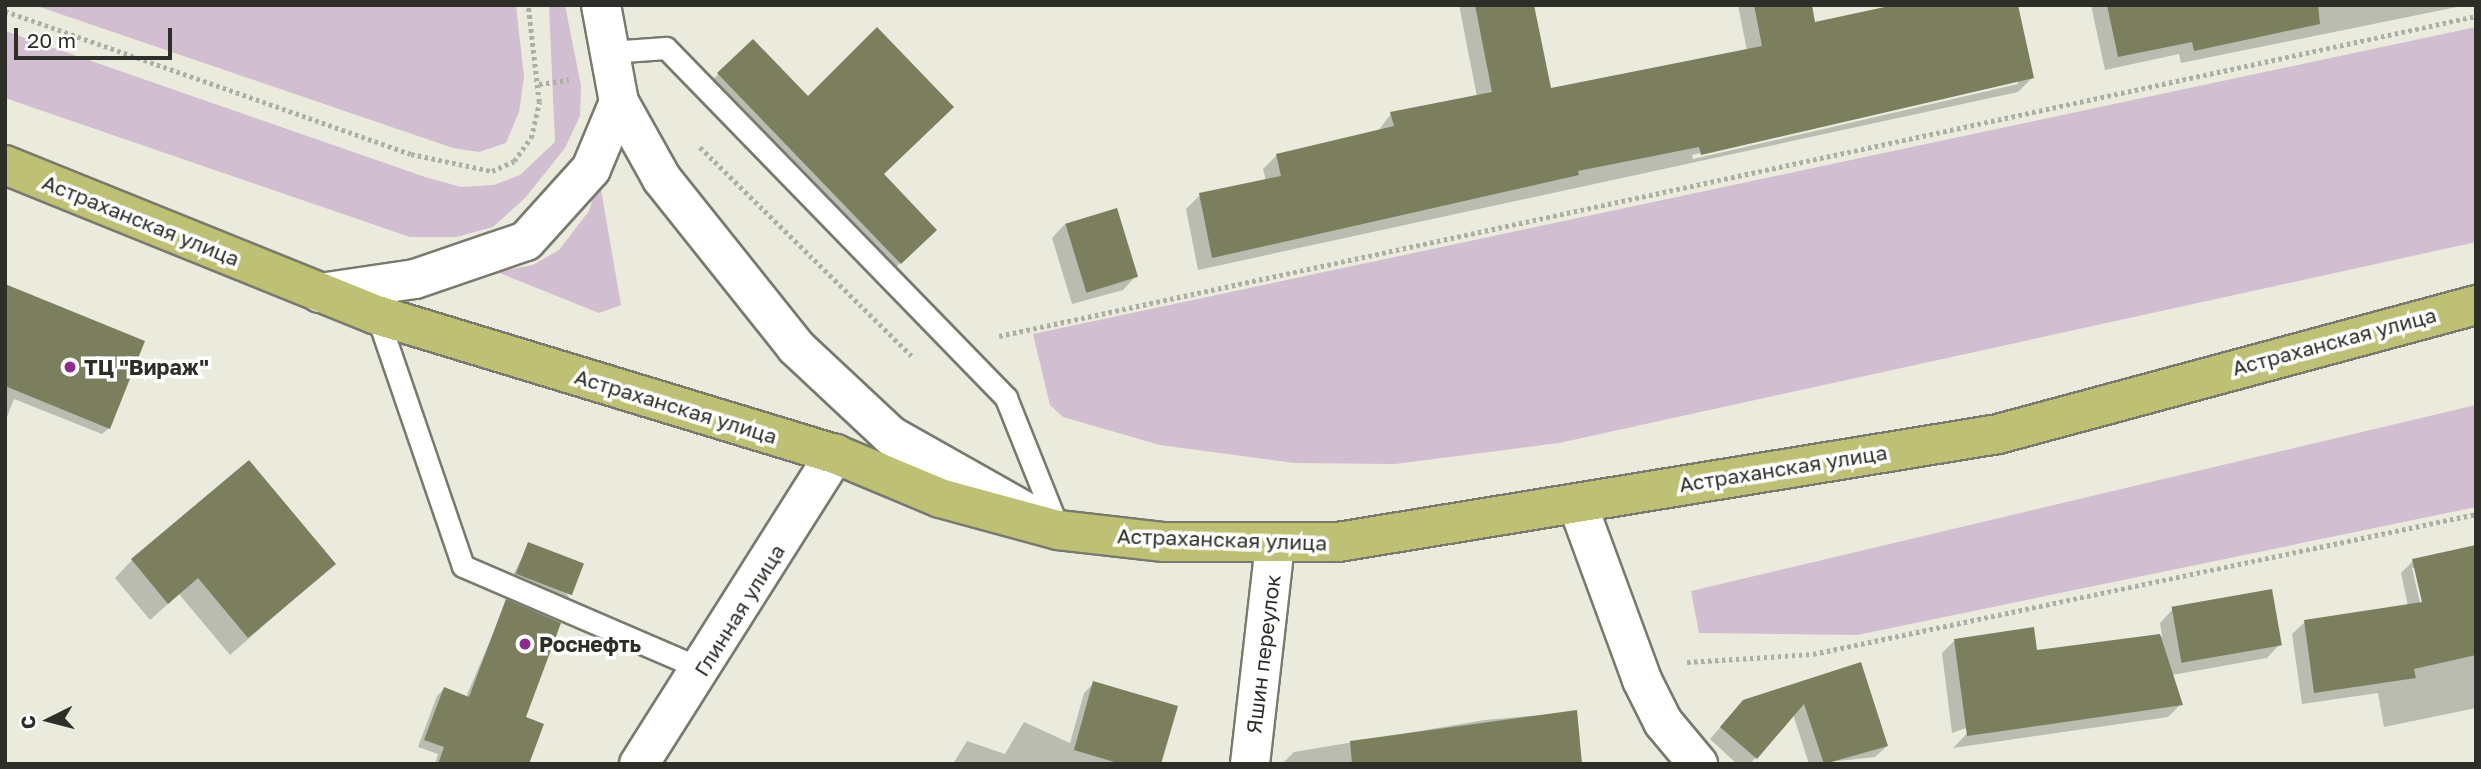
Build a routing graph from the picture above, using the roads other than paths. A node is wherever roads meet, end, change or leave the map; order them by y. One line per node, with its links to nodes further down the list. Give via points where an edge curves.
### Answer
1 (601, 5): 2 (street)
2 (614, 76): 4 (street, via 591,169 526,241 415,279); 9 (street, via 662,179 796,347 891,436); 9 (lane, via 666,48 1006,398)
3 (5, 165): 4 (main road, Астраханская улица)
4 (320, 293): 6 (main road, Астраханская улица)
5 (2476, 304): 8 (main road, Астраханская улица, via 1998,434)
6 (377, 315): 7 (main road, Астраханская улица); 11 (lane, via 463,566)
7 (835, 454): 9 (main road, Астраханская улица, via 940,498); 11 (street, Глинная улица)
8 (1577, 503): 10 (main road, Астраханская улица, via 1338,542); 14 (street, via 1636,666 1663,722)
9 (1058, 530): 10 (main road, Астраханская улица)
10 (1276, 545): 13 (street, Яшин переулок)
11 (704, 670): 12 (street, Глинная улица)
12 (639, 764)
13 (1250, 764)
14 (1698, 764)

